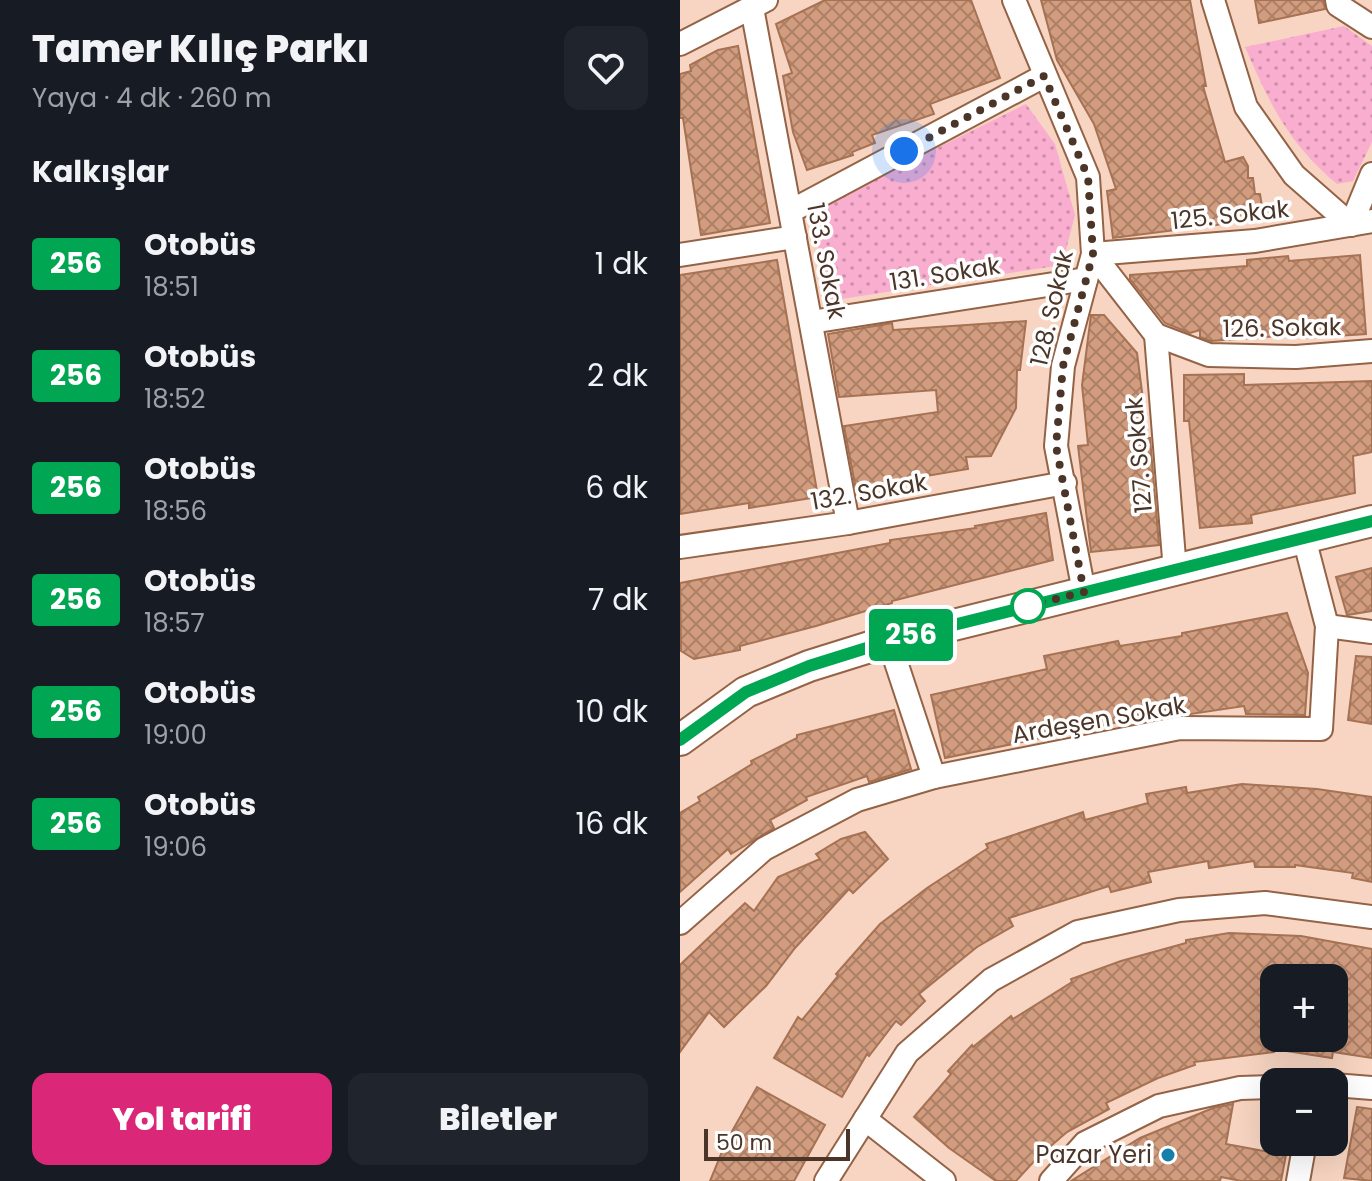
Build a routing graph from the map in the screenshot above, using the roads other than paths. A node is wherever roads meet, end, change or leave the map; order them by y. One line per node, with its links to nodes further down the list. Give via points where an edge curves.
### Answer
1 (1014, 0): 7 (street, 128. Sokak)
2 (1213, 0): 10 (street, via 1246,107 1294,175)
3 (1337, 0): 5 (street)
4 (759, 4): 6 (street); 9 (street, 133. Sokak)
5 (1372, 27)
6 (680, 44)
7 (1044, 76): 9 (street); 12 (street, 128. Sokak, via 1088,177)
8 (1372, 174): 10 (street)
9 (791, 211): 11 (street, 133. Sokak)
10 (1362, 223): 12 (street, 125. Sokak, via 1255,241)
11 (795, 237): 13 (street); 15 (street, 133. Sokak)
12 (1093, 254): 14 (street, 128. Sokak); 16 (street)
13 (680, 255)
14 (1086, 279): 15 (street, 131. Sokak); 18 (street, 128. Sokak, via 1063,366 1056,446)
15 (811, 322): 20 (street, 133. Sokak)
16 (1156, 335): 17 (street, 126. Sokak, via 1209,355 1296,357); 23 (street, 127. Sokak)
17 (1372, 351)
18 (1065, 483): 20 (street, 132. Sokak); 24 (street, 128. Sokak)
19 (1372, 521): 21 (main road)
20 (848, 523): 22 (street, 132. Sokak)
21 (1304, 538): 23 (main road); 25 (street, Ardeşen Sokak)
22 (680, 547)
23 (1175, 571): 24 (main road)
24 (1084, 592): 27 (main road)
25 (1327, 626): 26 (street); 29 (street, Ardeşen Sokak, via 1321,729 1180,728)
26 (1372, 632)
27 (889, 641): 28 (main road, via 746,692); 29 (street)
28 (680, 740)
29 (934, 777): 31 (street, Ardeşen Sokak, via 857,800 764,849)
30 (1372, 917): 35 (street, via 1265,903 1179,910 1078,932 991,980 907,1053)
31 (680, 923)
32 (1348, 1086): 34 (street)
33 (1260, 1087): 39 (street, via 1159,1106 1085,1143)
34 (1372, 1088)
35 (865, 1119): 37 (street); 38 (street)
36 (1302, 1156): 40 (street)
37 (826, 1181)
38 (944, 1181)
39 (1051, 1181)
40 (1298, 1181)

